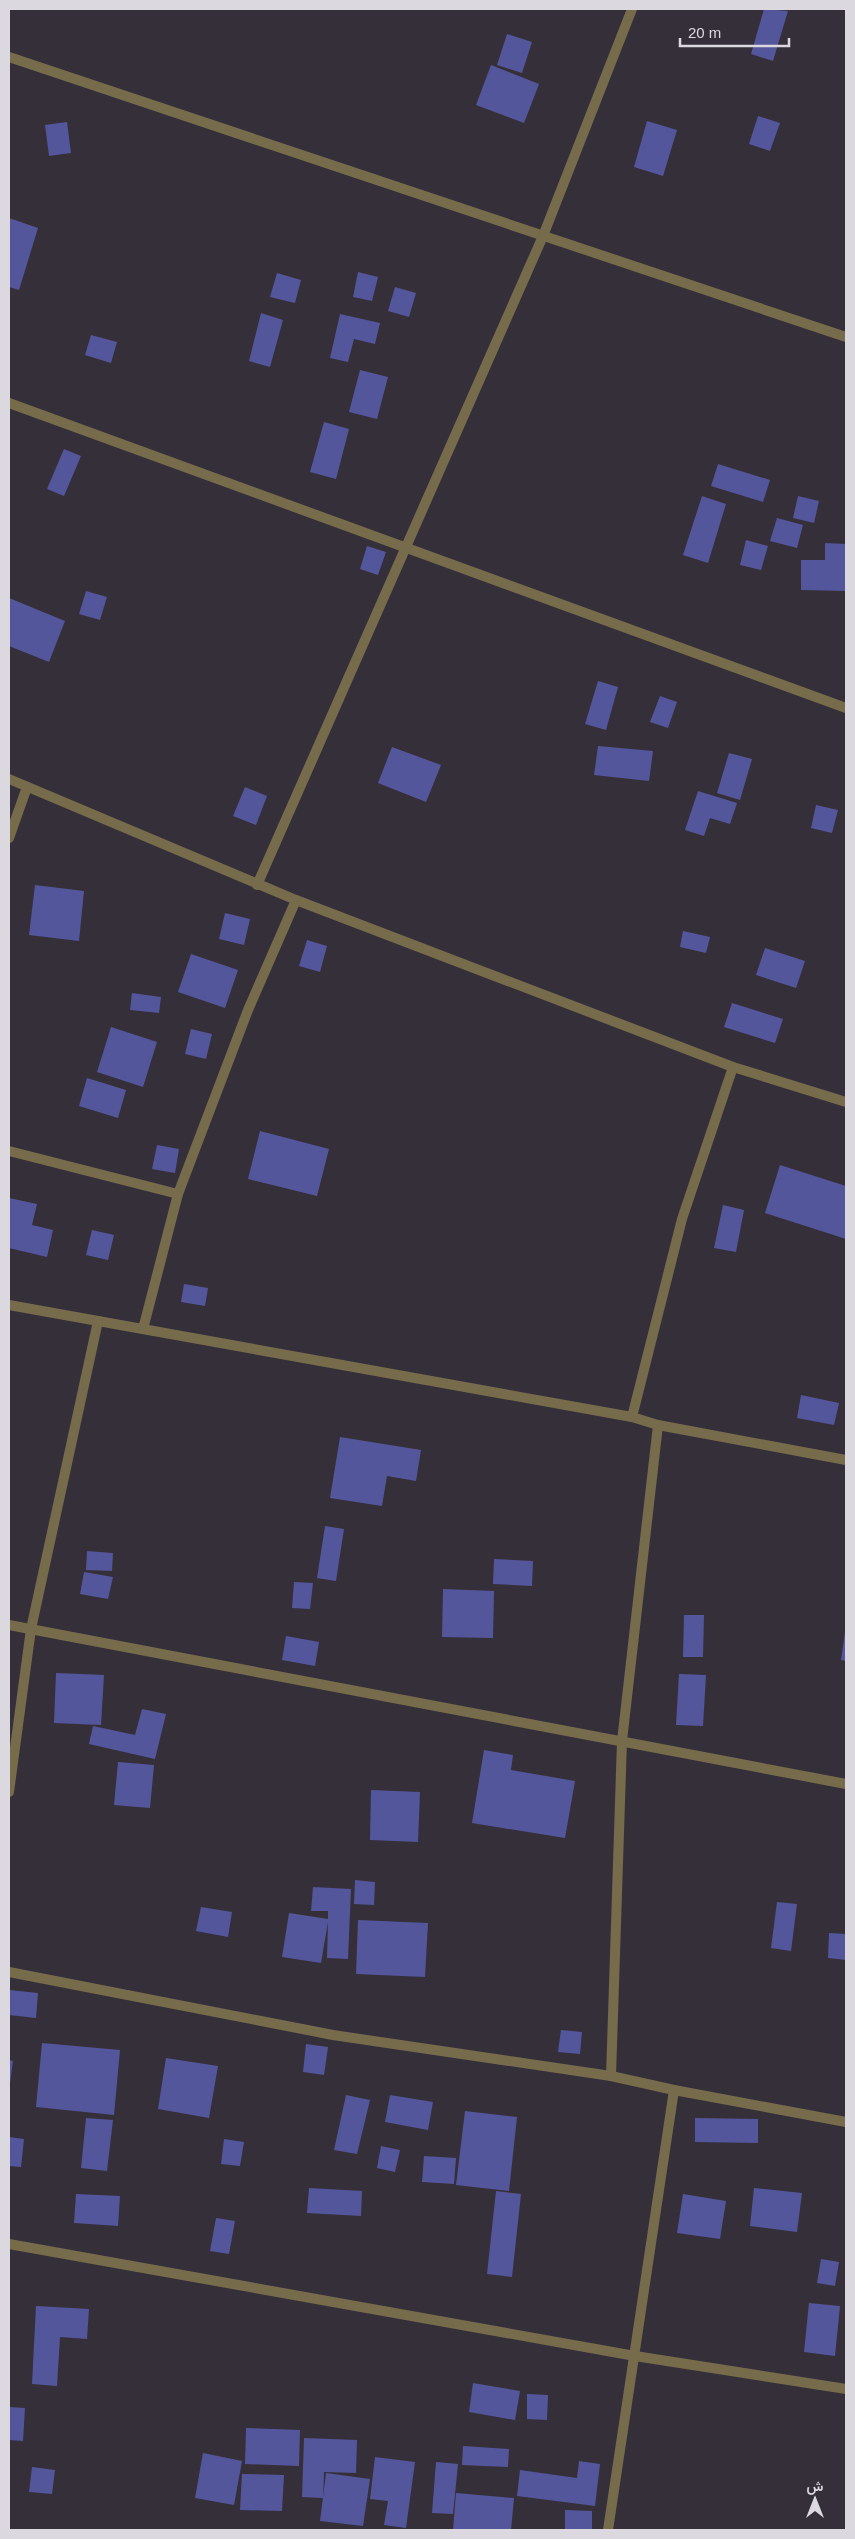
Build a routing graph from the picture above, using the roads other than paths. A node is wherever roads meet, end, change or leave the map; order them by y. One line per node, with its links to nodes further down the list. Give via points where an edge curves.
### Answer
1 (632, 9): 3 (street)
2 (9, 57): 3 (street)
3 (543, 236): 4 (street); 6 (street)
4 (846, 336)
5 (9, 403): 6 (street)
6 (405, 548): 7 (street); 11 (street)
7 (846, 708)
8 (9, 779): 9 (street)
9 (27, 787): 10 (street); 11 (street)
10 (9, 838)
11 (257, 885): 12 (street)
12 (296, 900): 13 (street); 16 (street, via 248,1010)
13 (733, 1067): 14 (street); 20 (street, via 682,1218)
14 (846, 1102)
15 (9, 1152): 16 (street)
16 (178, 1194): 19 (street)
17 (9, 1305): 18 (street)
18 (98, 1321): 19 (street); 24 (street)
19 (142, 1329): 20 (street)
20 (632, 1417): 21 (street)
21 (658, 1426): 22 (street); 25 (street)
22 (846, 1460)
23 (9, 1625): 24 (street)
24 (31, 1629): 25 (street); 27 (street)
25 (622, 1741): 26 (street); 29 (street)
26 (846, 1784)
27 (9, 1792)
28 (9, 1972): 29 (street, via 333,2035)
29 (611, 2076): 30 (street)
30 (674, 2090): 31 (street); 33 (street)
31 (846, 2122)
32 (9, 2244): 33 (street)
33 (635, 2356): 34 (street); 35 (street)
34 (846, 2389)
35 (608, 2530)

